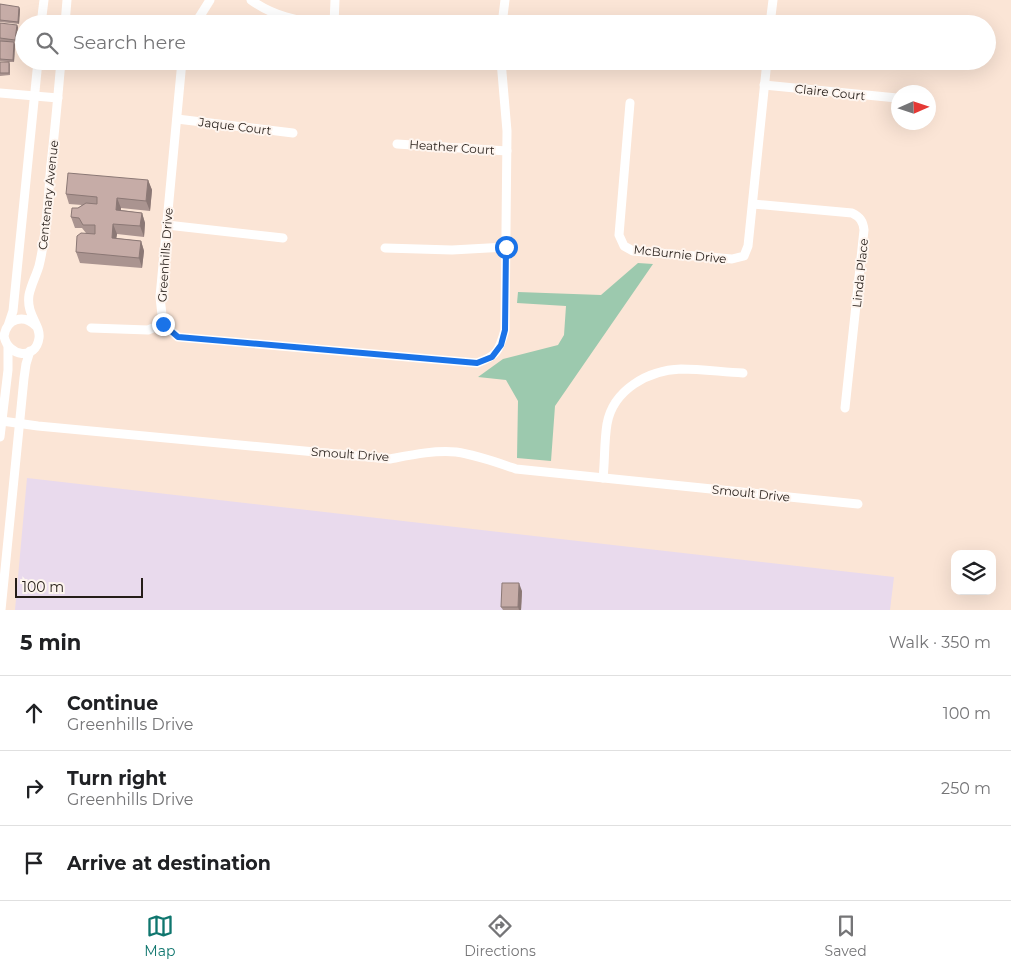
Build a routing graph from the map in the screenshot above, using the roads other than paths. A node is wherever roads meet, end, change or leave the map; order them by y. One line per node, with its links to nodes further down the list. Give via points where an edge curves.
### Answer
1 (44, 0): 8 (street)
2 (68, 0): 9 (street)
3 (210, 0): 10 (street)
4 (251, 0): 11 (street)
5 (335, 0): 12 (street)
6 (505, 0): 13 (street)
7 (773, 0): 14 (street)
8 (42, 15)
9 (66, 15)
10 (201, 15)
11 (278, 15)
12 (334, 15)
13 (503, 15)
14 (771, 15)
15 (37, 70): 22 (street, Centenary Avenue)
16 (61, 70): 24 (street, Centenary Avenue)
17 (181, 70): 26 (street, Greenhills Drive)
18 (502, 70): 29 (street)
19 (766, 70): 20 (street, McBurnie Drive)
20 (764, 85): 23 (street, Claire Court); 30 (street, McBurnie Drive)
21 (0, 93): 22 (street)
22 (35, 96): 24 (street); 36 (street, Centenary Avenue, via 13,311)
23 (891, 97)
24 (58, 98): 37 (street, Centenary Avenue, via 42,247 29,295 29,311)
25 (630, 103): 30 (street, McBurnie Drive, via 619,235 624,246 633,251 732,259 744,256)
26 (177, 119): 27 (street, Jaque Court); 31 (street, Greenhills Drive)
27 (293, 133)
28 (397, 144): 29 (street, Heather Court)
29 (507, 151): 33 (street)
30 (753, 204): 42 (street, Linda Place, via 852,213 863,222)
31 (167, 225): 32 (street); 35 (street, Greenhills Drive, via 160,297)
32 (283, 238)
33 (506, 247): 34 (street, via 452,250); 35 (street, via 505,330 501,345 492,357 477,363 178,337)
34 (385, 248)
35 (163, 324): 38 (street, via 148,330)
36 (6, 326): 37 (street, via 19,318 25,318); 39 (street)
37 (36, 326): 40 (street, via 39,338)
38 (91, 328)
39 (4, 343): 40 (street, via 19,353); 43 (street, via 9,362)
40 (30, 351): 44 (street)
41 (743, 373): 46 (street, via 680,369 656,373 621,394 607,424)
42 (845, 408)
43 (2, 421): 44 (street, Smoult Drive); 45 (street)
44 (19, 424): 46 (street, Smoult Drive, via 390,458 455,452 516,469); 48 (street)
45 (0, 437)
46 (603, 478): 47 (street, Smoult Drive)
47 (858, 504)
48 (1, 610)

